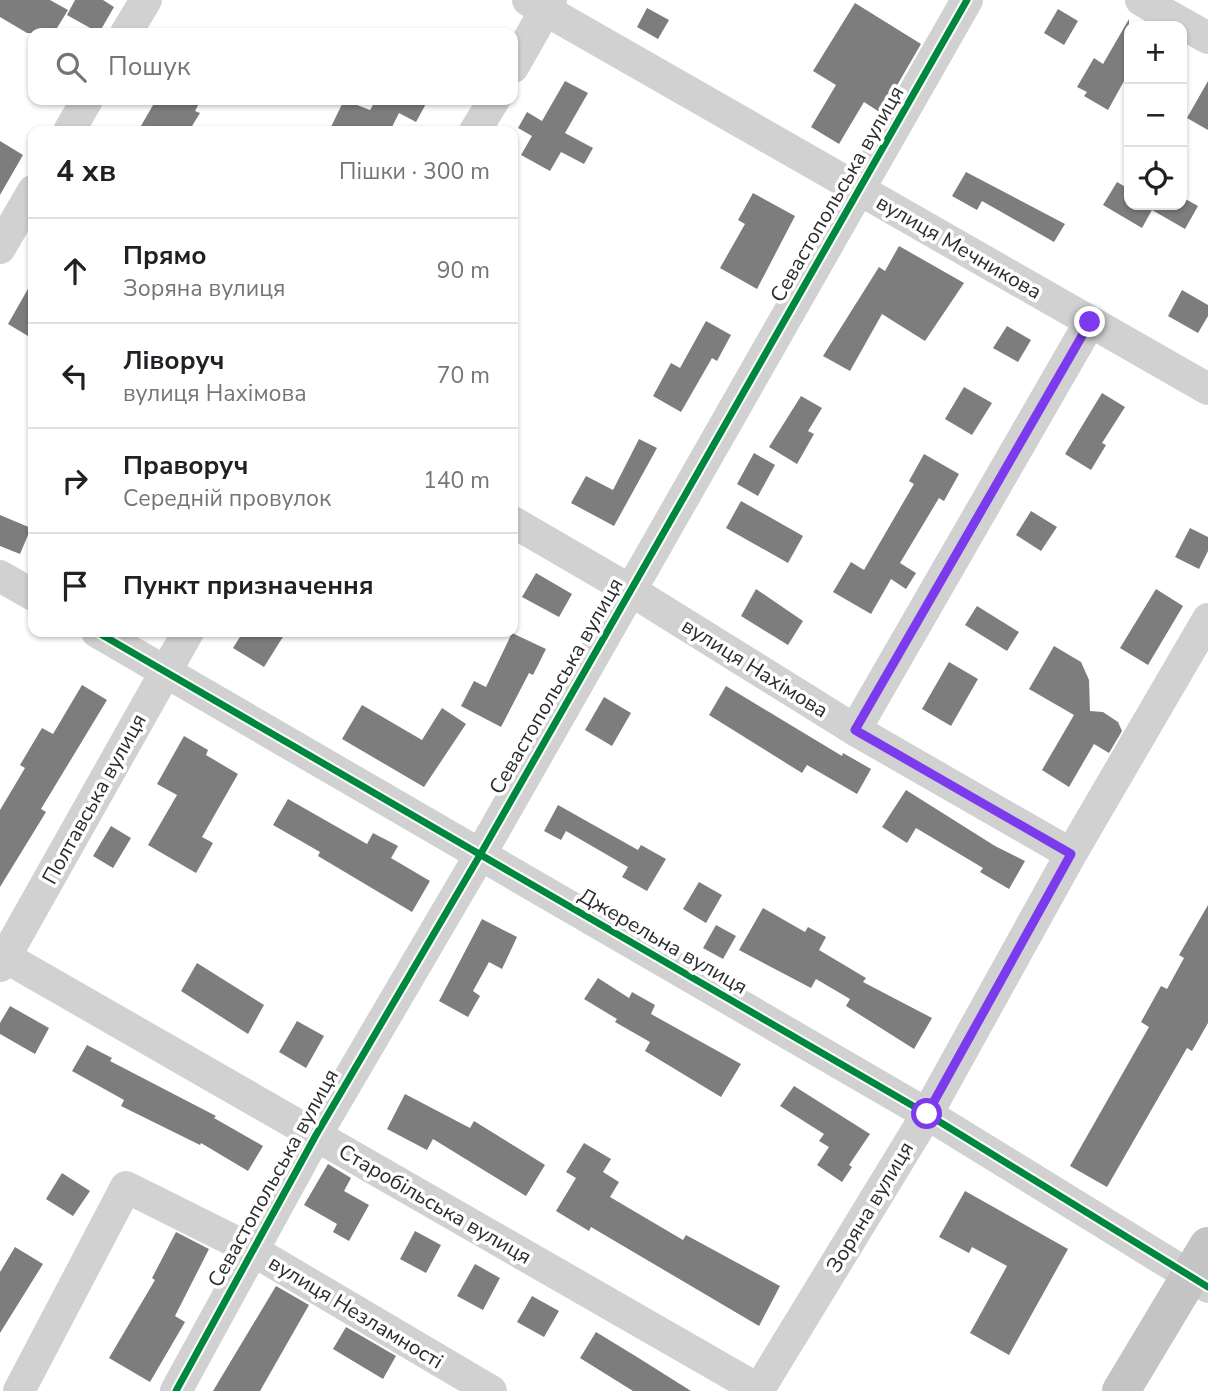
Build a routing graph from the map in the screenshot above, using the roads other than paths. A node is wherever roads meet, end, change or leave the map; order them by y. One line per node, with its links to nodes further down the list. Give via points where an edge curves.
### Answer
1 (146, 0): 5 (street)
2 (967, 0): 12 (street, Севастопольська вулиця)
3 (1141, 0): 6 (street)
4 (541, 3): 7 (street); 12 (street, вулиця Мечникова)
5 (129, 28)
6 (1208, 38)
7 (518, 56)
8 (84, 105): 10 (street)
9 (491, 105): 11 (street)
10 (72, 126)
11 (478, 126)
12 (861, 190): 15 (street, вулиця Мечникова); 19 (street, Севастопольська вулиця)
13 (28, 201): 14 (street)
14 (11, 234)
15 (1090, 322): 16 (street, вулиця Мечникова); 25 (street)
16 (1208, 389)
17 (518, 525): 19 (street, вулиця Нахімова)
18 (0, 576): 20 (street)
19 (630, 590): 25 (street, вулиця Нахімова); 27 (street, Севастопольська вулиця)
20 (28, 592)
21 (1208, 619): 26 (street, Зоряна вулиця)
22 (106, 637): 24 (street, Джерельна вулиця)
23 (185, 637): 24 (street, Полтавська вулиця)
24 (166, 672): 27 (street, Джерельна вулиця); 28 (street, Полтавська вулиця)
25 (855, 730): 26 (street, вулиця Нахімова)
26 (1071, 854): 29 (street, Зоряна вулиця)
27 (480, 855): 29 (street, Джерельна вулиця); 30 (street, Севастопольська вулиця)
28 (2, 959): 30 (street, Старобільська вулиця)
29 (927, 1114): 32 (street, Джерельна вулиця); 36 (street, Зоряна вулиця)
30 (316, 1135): 31 (street, Севастопольська вулиця); 36 (street, Старобільська вулиця)
31 (252, 1250): 33 (street, вулиця Незламності, via 126,1187); 34 (street, Севастопольська вулиця); 35 (street, вулиця Незламності)
32 (1202, 1270): 37 (main road)
33 (19, 1391)
34 (176, 1391)
35 (491, 1391)
36 (759, 1391)
37 (1121, 1391)

